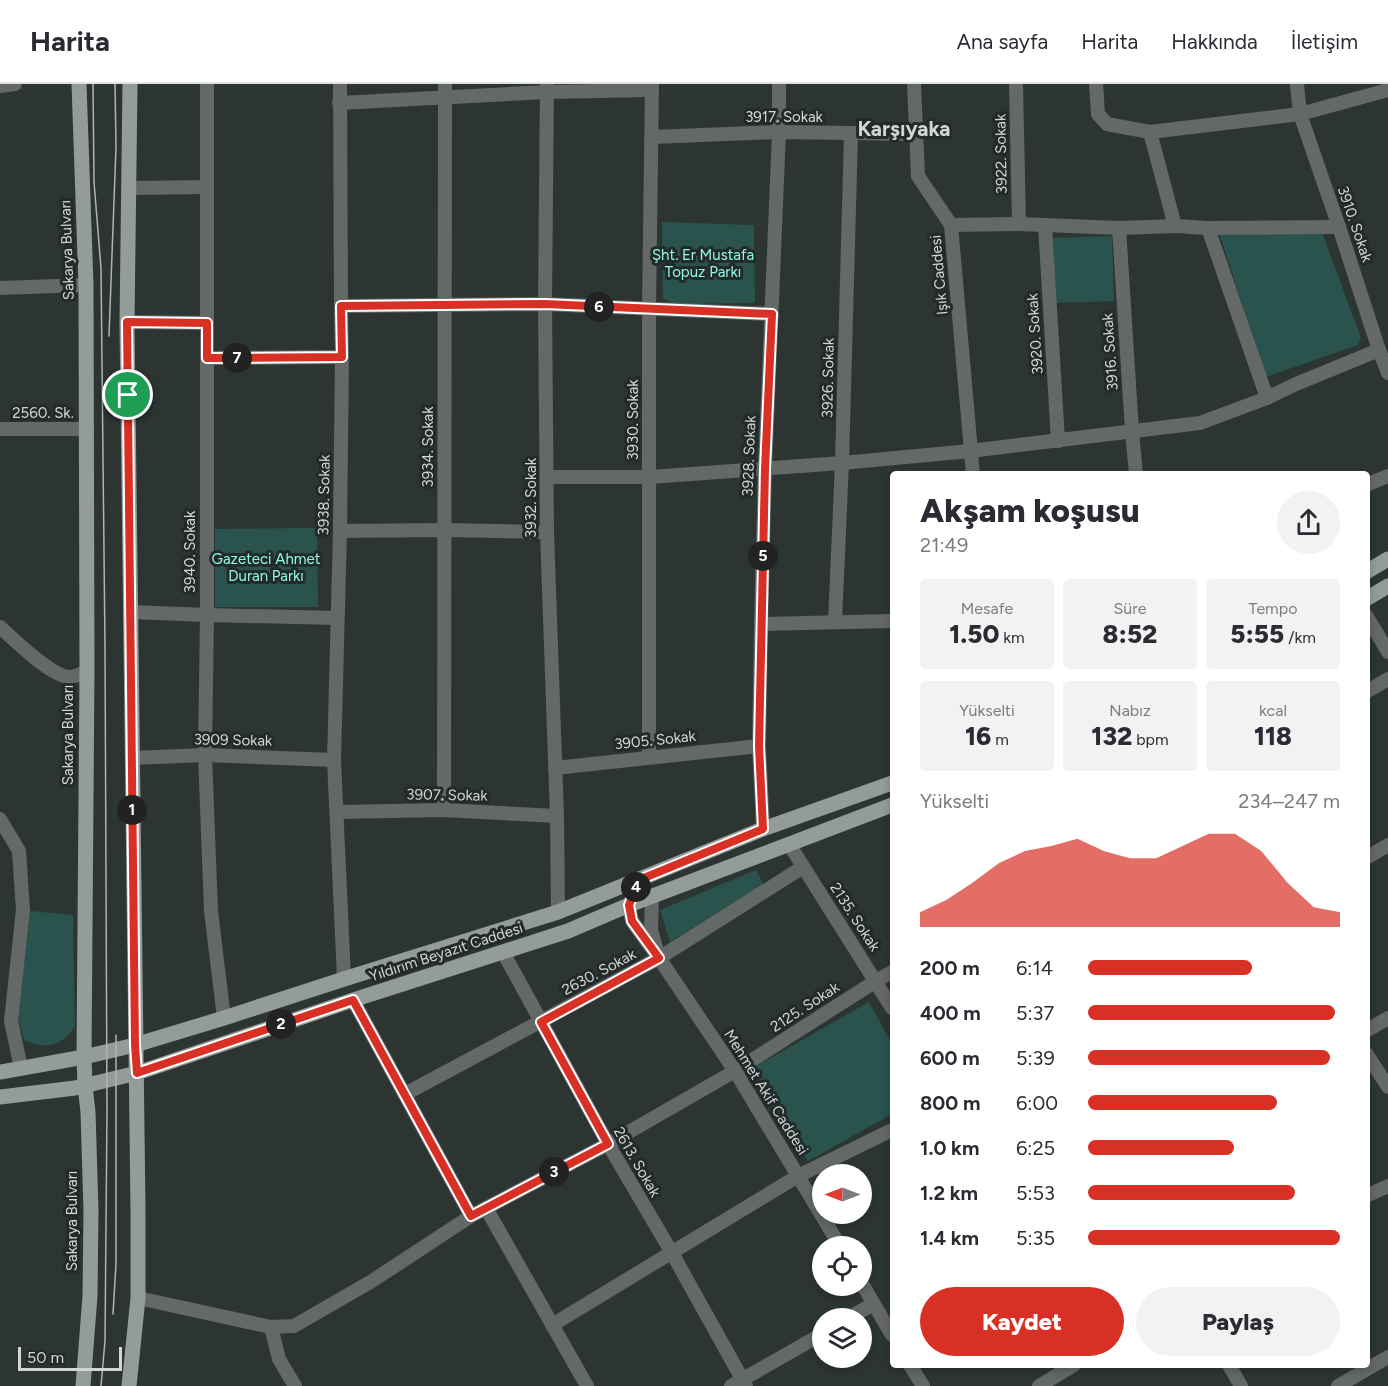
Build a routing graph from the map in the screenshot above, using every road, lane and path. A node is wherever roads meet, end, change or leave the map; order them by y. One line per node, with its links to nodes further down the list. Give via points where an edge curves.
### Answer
1 (15, 84): 11 (street)
2 (79, 84): 32 (main road, Sakarya Bulvarı)
3 (130, 84): 24 (main road)
4 (207, 84): 23 (street, 3940. Sokak)
5 (340, 84): 16 (street, 3938. Sokak)
6 (779, 84): 18 (street, 3928. Sokak)
7 (914, 84): 21 (street, Işık Caddesi)
8 (1016, 84): 25 (street, 3922. Sokak)
9 (1096, 84): 19 (street, via 1098,114 1107,124)
10 (1297, 84): 17 (street, 3910. Sokak)
11 (0, 86)
12 (652, 87): 13 (street); 22 (street, 3930. Sokak)
13 (547, 88): 14 (street); 34 (street, 3932. Sokak)
14 (445, 90): 16 (street); 36 (street, 3934. Sokak)
15 (1388, 90): 17 (street)
16 (339, 103): 35 (street, 3938. Sokak)
17 (1300, 114): 19 (street); 29 (street, 3910. Sokak)
18 (779, 132): 20 (street, 3917. Sokak); 22 (street, 3917. Sokak); 38 (street, 3928. Sokak)
19 (1150, 132): 28 (street)
20 (851, 134): 21 (street, 3917. Sokak); 51 (street, 3926. Sokak)
21 (916, 134): 26 (street, Işık Caddesi, via 918,176)
22 (652, 137): 37 (street, 3930. Sokak)
23 (207, 187): 24 (street); 40 (street, 3940. Sokak)
24 (130, 188): 39 (main road)
25 (1019, 224): 26 (street); 27 (street)
26 (951, 225): 50 (street, Işık Caddesi)
27 (1045, 225): 30 (street); 49 (street, 3920. Sokak)
28 (1175, 226): 30 (street); 31 (street)
29 (1340, 227): 31 (street); 41 (street, 3910. Sokak)
30 (1119, 228): 48 (street, 3916. Sokak)
31 (1208, 228): 45 (street)
32 (86, 285): 33 (street); 47 (main road, Sakarya Bulvarı)
33 (0, 288)
34 (545, 304): 36 (street); 37 (street); 56 (street, 3932. Sokak)
35 (341, 306): 36 (street); 42 (street, 3938. Sokak)
36 (445, 306): 59 (street, 3934. Sokak)
37 (649, 309): 38 (street); 57 (street, 3930. Sokak)
38 (772, 314): 52 (street, 3928. Sokak)
39 (127, 322): 40 (street); 66 (main road)
40 (207, 323): 43 (street, 3940. Sokak)
41 (1379, 350): 44 (street, 3910. Sokak); 45 (street)
42 (342, 357): 43 (street); 60 (street, 3938. Sokak)
43 (207, 358): 67 (street, 3940. Sokak)
44 (1388, 373)
45 (1267, 398): 48 (street, via 1200,423)
46 (0, 429): 47 (street, 2560. Sk.)
47 (87, 429): 75 (main road, Sakarya Bulvarı)
48 (1132, 431): 49 (street); 54 (street, 3916. Sokak)
49 (1058, 441): 50 (street)
50 (970, 451): 51 (street); 53 (street, Işık Caddesi)
51 (842, 463): 52 (street); 70 (street, 3926. Sokak)
52 (765, 469): 57 (street); 72 (street, 3928. Sokak)
53 (973, 471)
54 (1136, 471)
55 (1388, 476): 58 (street)
56 (547, 477): 57 (street); 61 (street, 3932. Sokak)
57 (650, 477): 80 (street, 3930. Sokak)
58 (1370, 483)
59 (444, 530): 60 (street); 61 (street); 86 (street, 3934. Sokak)
60 (340, 531): 68 (street, 3938. Sokak)
61 (547, 532): 83 (street, 3932. Sokak)
62 (1388, 559): 63 (main road)
63 (1370, 570)
64 (1388, 586): 65 (main road)
65 (1370, 597)
66 (130, 612): 67 (street); 81 (main road)
67 (207, 615): 68 (street); 79 (street, 3940. Sokak)
68 (337, 618): 82 (street, 3938. Sokak)
69 (890, 621): 70 (street)
70 (836, 622): 72 (street)
71 (1370, 622): 74 (street)
72 (761, 624): 78 (street, 3928. Sokak)
73 (0, 627): 75 (street, via 60,675 70,677)
74 (1388, 652)
75 (87, 671): 113 (main road, Sakarya Bulvarı)
76 (1388, 679): 77 (street)
77 (1370, 690)
78 (759, 746): 80 (street, 3905. Sokak); 90 (street, 3928. Sokak)
79 (205, 754): 81 (street, 3909 Sokak); 82 (street, 3909 Sokak); 108 (street, 3940. Sokak, via 211,911)
80 (649, 757): 83 (street, 3905. Sokak)
81 (132, 758): 112 (main road)
82 (334, 759): 87 (street, 3938. Sokak)
83 (555, 768): 88 (street, 3932. Sokak)
84 (890, 784): 90 (main road, Yıldırım Beyazıt Caddesi)
85 (890, 806): 91 (main road, Yıldırım Beyazıt Caddesi)
86 (444, 810): 87 (street, 3907. Sokak); 88 (street, 3907. Sokak)
87 (337, 812): 102 (street, 3938. Sokak)
88 (557, 816): 98 (street, 3932. Sokak)
89 (0, 819): 104 (street, via 20,851 23,910)
90 (763, 829): 95 (main road, Yıldırım Beyazıt Caddesi)
91 (789, 844): 94 (street, 2135. Sokak); 96 (main road, Yıldırım Beyazıt Caddesi)
92 (1388, 845): 93 (street)
93 (1370, 856)
94 (803, 867): 100 (street, 2630. Sokak); 103 (street, 2135. Sokak)
95 (639, 880): 97 (street); 98 (main road, Yıldırım Beyazıt Caddesi)
96 (652, 897): 97 (main road, Yıldırım Beyazıt Caddesi); 100 (street, via 651,930)
97 (629, 905): 99 (main road, Yıldırım Beyazıt Caddesi); 100 (street, Mehmet Akif Caddesi, via 632,921)
98 (558, 912): 102 (main road, Yıldırım Beyazıt Caddesi)
99 (503, 952): 106 (main road, Yıldırım Beyazıt Caddesi); 110 (street, 2613. Sokak)
100 (659, 958): 110 (street, 2630. Sokak); 116 (street, Mehmet Akif Caddesi)
101 (890, 973): 103 (street, 2125. Sokak)
102 (344, 979): 108 (main road, Yıldırım Beyazıt Caddesi)
103 (876, 981): 107 (street, 2135. Sokak); 116 (street, 2125. Sokak)
104 (15, 986): 105 (street); 115 (street, via 11,1021)
105 (0, 988)
106 (353, 1000): 118 (main road, Yıldırım Beyazıt Caddesi); 121 (street)
107 (890, 1005)
108 (224, 1018): 112 (main road, Yıldırım Beyazıt Caddesi)
109 (1388, 1018): 111 (street)
110 (541, 1022): 121 (street, 2630. Sokak); 124 (street, 2613. Sokak)
111 (1370, 1029)
112 (135, 1045): 113 (main road, Yıldırım Beyazıt Caddesi); 118 (main road)
113 (84, 1057): 115 (main road, Yıldırım Beyazıt Caddesi); 119 (main road, Sakarya Bulvarı)
114 (1370, 1059): 120 (street)
115 (21, 1068): 117 (main road, Yıldırım Beyazıt Caddesi)
116 (735, 1071): 124 (street, 2125. Sokak); 125 (street, Mehmet Akif Caddesi)
117 (0, 1072)
118 (137, 1073): 119 (main road, Yıldırım Beyazıt Caddesi); 133 (main road)
119 (85, 1086): 122 (main road, Yıldırım Beyazıt Caddesi); 145 (main road, Sakarya Bulvarı, via 91,1211)
120 (1388, 1087)
121 (405, 1094): 129 (street)
122 (0, 1097)
123 (890, 1131): 125 (street)
124 (608, 1144): 128 (street, 2125. Sokak); 131 (street, 2613. Sokak)
125 (798, 1176): 130 (street, Mehmet Akif Caddesi); 131 (street)
126 (1388, 1186): 127 (street)
127 (1370, 1194)
128 (486, 1208): 129 (street, 2125. Sokak); 136 (street)
129 (471, 1216): 137 (street, 2125. Sokak, via 294,1326)
130 (834, 1236)
131 (672, 1253): 136 (street); 144 (street, 2613. Sokak)
132 (869, 1296): 134 (street)
133 (138, 1298): 137 (street); 146 (main road)
134 (874, 1304): 135 (street); 138 (street)
135 (867, 1308)
136 (552, 1325): 148 (street)
137 (271, 1327): 147 (street, via 279,1359)
138 (890, 1332)
139 (812, 1340): 144 (street)
140 (1387, 1361): 152 (street)
141 (912, 1368): 149 (street)
142 (1069, 1368): 150 (street)
143 (1231, 1368): 151 (street)
144 (740, 1384)
145 (83, 1386)
146 (129, 1386)
147 (294, 1386)
148 (587, 1386)
149 (923, 1386)
150 (1039, 1386)
151 (1241, 1386)
152 (1338, 1386)

